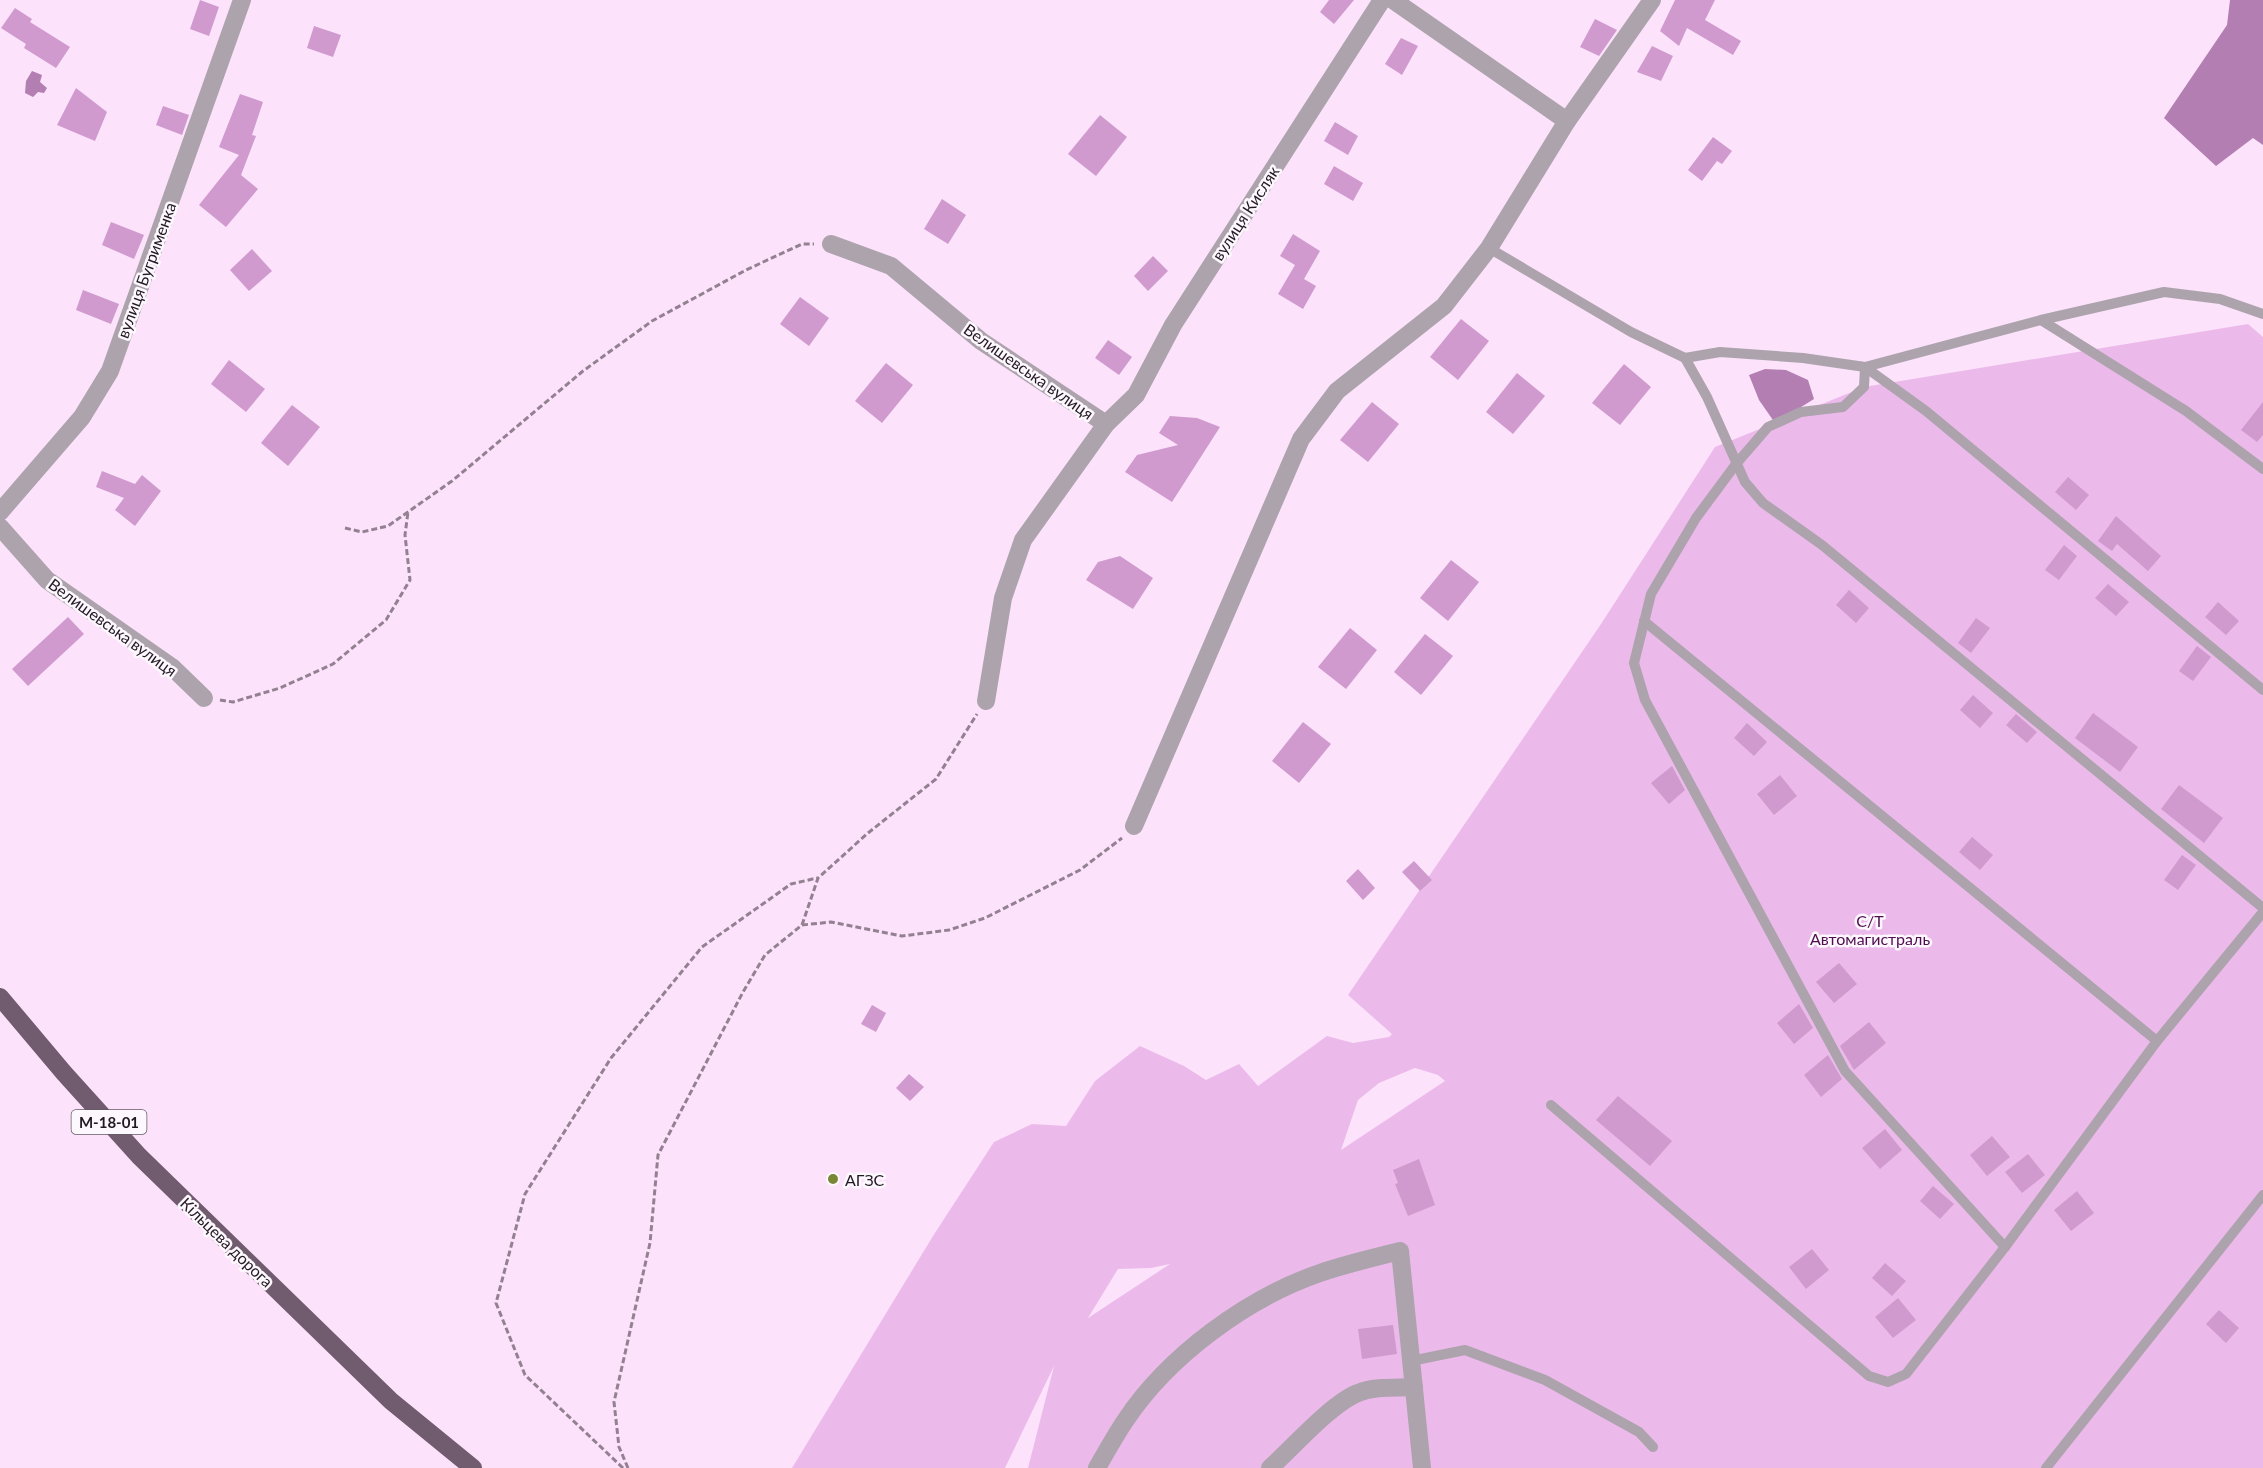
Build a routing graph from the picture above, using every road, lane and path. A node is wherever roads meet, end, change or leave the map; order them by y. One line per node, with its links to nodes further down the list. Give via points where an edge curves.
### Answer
1 (242, 0): 15 (street, вулиця Бугрименка, via 110,371 82,417)
2 (1382, 0): 12 (street, вулиця Кисляк, via 1173,326 1136,395)
3 (1393, 0): 5 (street)
4 (1652, 0): 5 (street)
5 (1567, 121): 7 (street)
6 (831, 244): 12 (street, Велишевська вулиця, via 891,266 981,342); 16 (path, via 802,244 652,321 582,371 452,481)
7 (1489, 248): 10 (lane, via 1631,332); 23 (street, via 1444,306 1337,391 1301,439)
8 (2263, 314): 9 (lane, via 2220,299 2164,292)
9 (2041, 320): 11 (lane); 14 (lane, via 2186,411)
10 (1685, 358): 11 (lane, via 1720,352); 13 (lane)
11 (1865, 367): 13 (lane, via 1864,387 1844,408 1801,412 1768,427); 20 (lane, via 1926,411)
12 (1106, 424): 22 (street, вулиця Кисляк, via 1023,540 1003,598)
13 (1736, 464): 19 (lane, via 1696,518 1651,594); 25 (lane, via 1763,503 1822,545)
14 (2263, 469)
15 (0, 512)
16 (408, 512): 18 (path, via 388,526 362,532); 21 (path, via 405,535 410,580 386,620 333,664 279,688 233,702)
17 (0, 527): 21 (street, Велишевська вулиця, via 47,580 172,668)
18 (345, 528)
19 (1644, 621): 28 (lane); 31 (lane, via 1634,663 1645,700 1845,1071)
20 (2263, 690)
21 (204, 698)
22 (986, 701): 24 (path, via 936,779)
23 (1134, 826): 26 (path, via 1113,848 1080,870 985,918 949,930 902,936 831,922)
24 (818, 878): 26 (path); 36 (path, via 791,884 702,947 611,1058 525,1194 496,1303 525,1375)
25 (2263, 910): 28 (lane)
26 (802, 925): 36 (path, via 765,955 658,1155 650,1244 614,1402 619,1448)
27 (0, 996): 35 (highway, Кільцева дорога / М-18-01, via 64,1073 170,1187 391,1401)
28 (2157, 1041): 31 (lane)
29 (1551, 1105): 31 (lane, via 1869,1376 1888,1382 1906,1374)
30 (2263, 1195): 40 (lane)
31 (2005, 1247)
32 (1411, 1360): 33 (street); 34 (lane, via 1465,1350 1545,1380 1639,1432); 37 (street, via 1400,1251 1319,1274 1278,1290 1230,1317 1195,1347 1160,1379 1126,1419)
33 (1414, 1387): 38 (street, via 1359,1393 1341,1403); 39 (street)
34 (1653, 1447)
35 (473, 1468)
36 (626, 1468)
37 (1097, 1468)
38 (1270, 1468)
39 (1422, 1468)
40 (2046, 1468)

